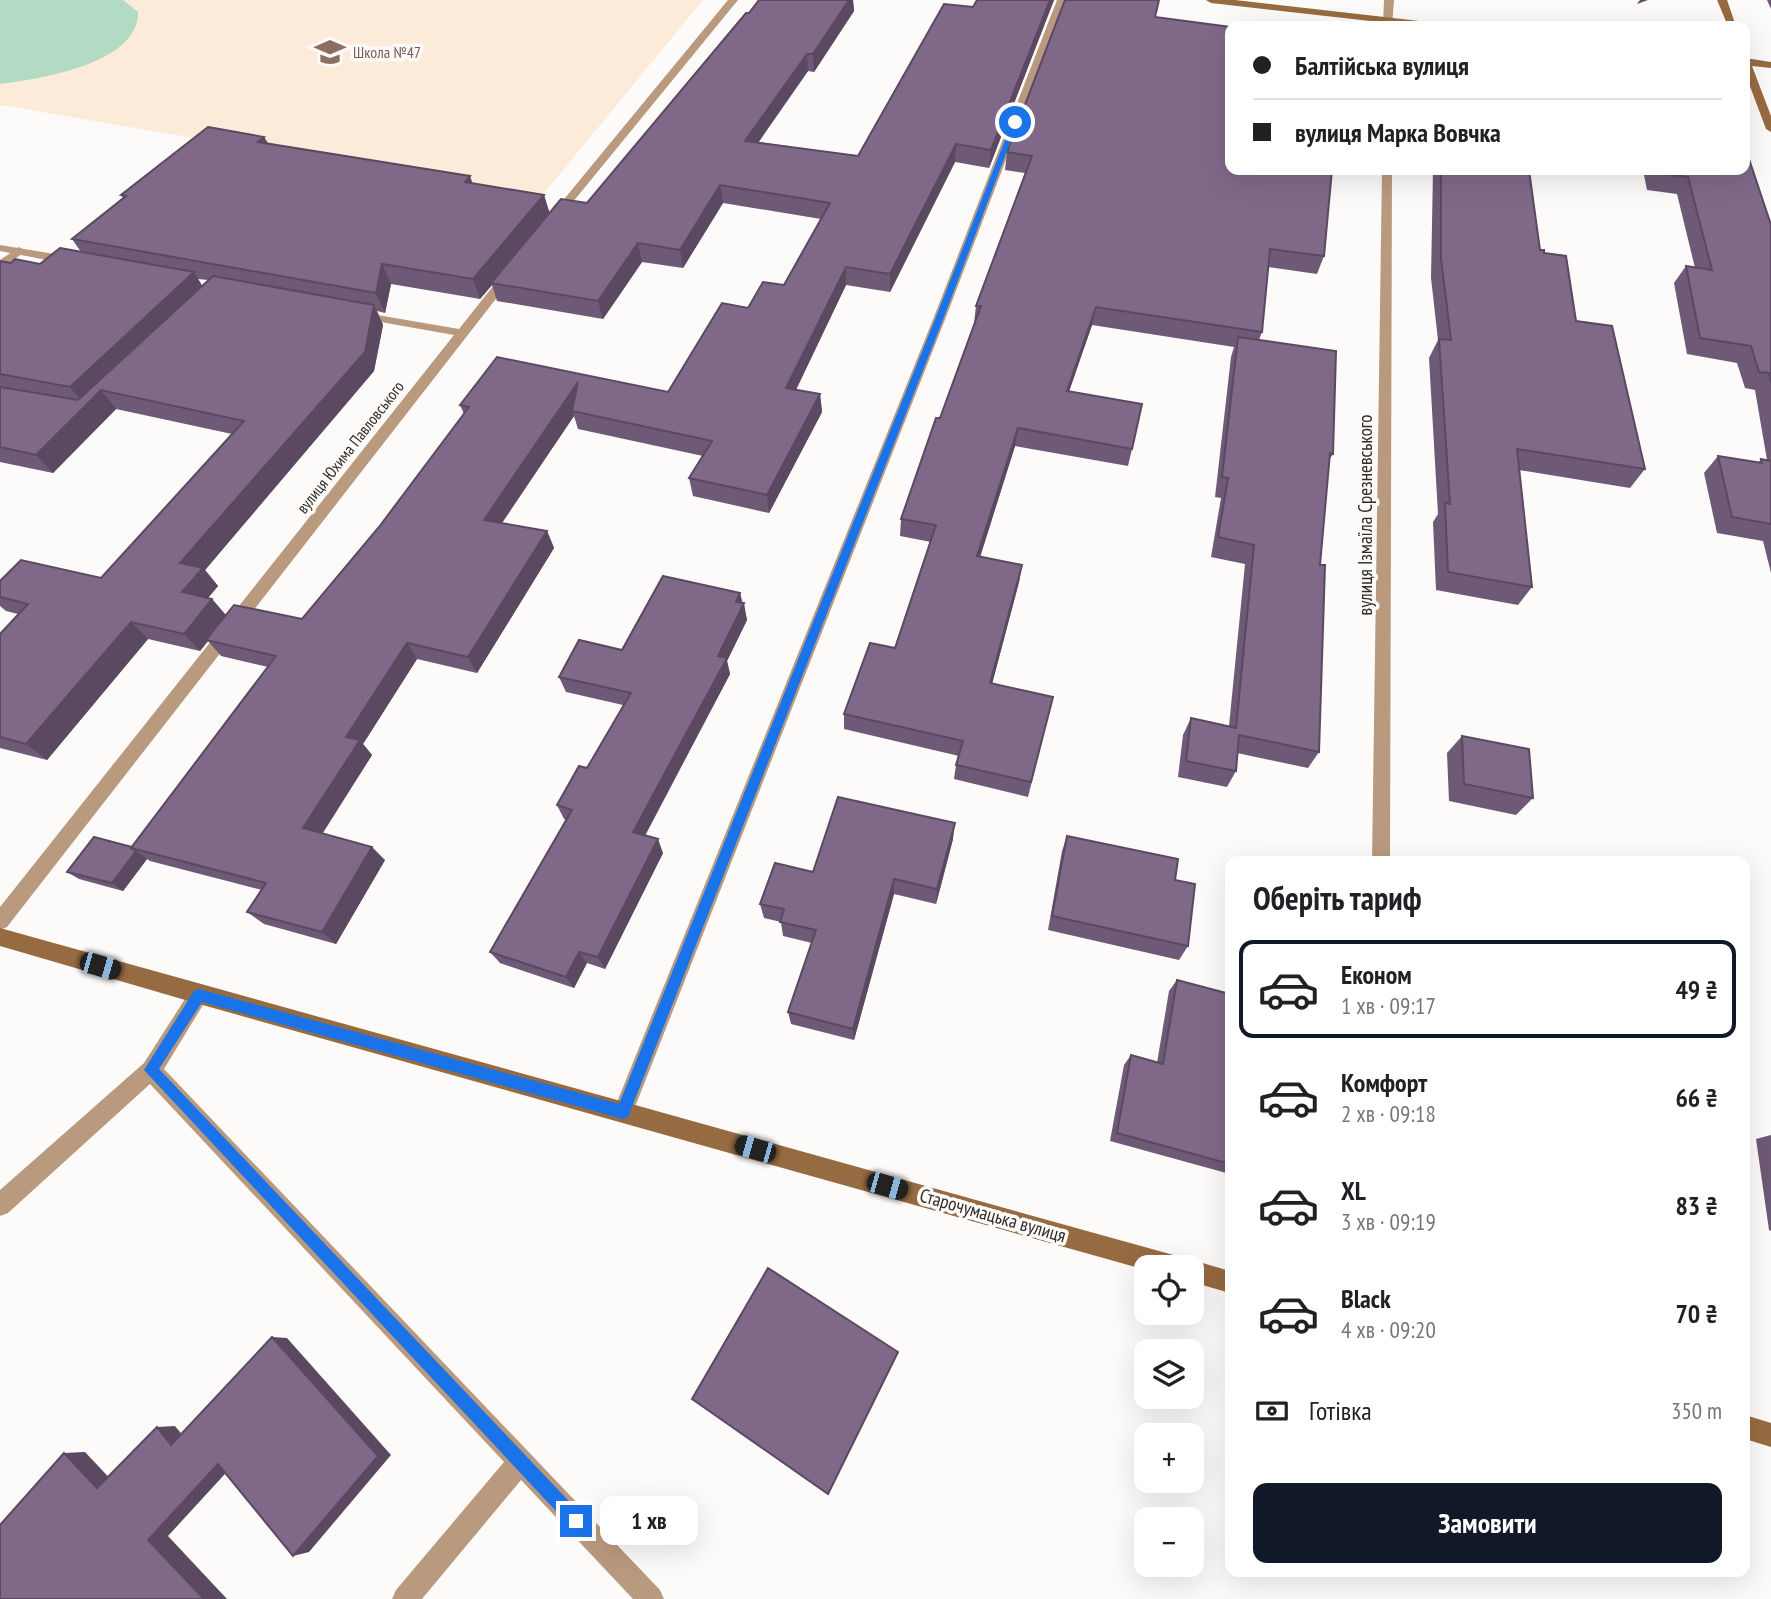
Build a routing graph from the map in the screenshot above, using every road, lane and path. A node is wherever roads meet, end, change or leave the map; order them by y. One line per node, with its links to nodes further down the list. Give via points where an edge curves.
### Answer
1 (733, 0): 14 (street)
2 (1062, 0): 27 (street)
3 (1211, 0): 6 (street)
4 (1389, 0): 7 (street)
5 (1722, 0): 8 (street)
6 (1373, 21)
7 (1388, 21)
8 (1730, 21)
9 (1750, 63): 10 (street)
10 (1771, 65)
11 (1750, 75): 12 (street)
12 (1771, 129)
13 (1387, 175): 22 (street, вулиця Ізмаїла Срезневського)
14 (546, 229)
15 (0, 248): 16 (street)
16 (19, 251): 18 (street); 19 (street)
17 (520, 260): 21 (street, вулиця Юхима Павловського)
18 (86, 264)
19 (0, 266)
20 (341, 311): 21 (street)
21 (461, 333): 23 (street, вулиця Юхима Павловського)
22 (1381, 856)
23 (0, 921)
24 (0, 937): 25 (street, Старочумацька вулиця)
25 (199, 995): 26 (street); 27 (street, Старочумацька вулиця)
26 (151, 1070): 28 (street); 34 (street)
27 (623, 1112): 29 (street, Старочумацька вулиця)
28 (0, 1205)
29 (1134, 1255)
30 (1204, 1274): 31 (street)
31 (1225, 1281)
32 (1750, 1429): 33 (street)
33 (1771, 1435)
34 (520, 1462): 35 (street); 36 (street)
35 (405, 1599)
36 (651, 1599)

